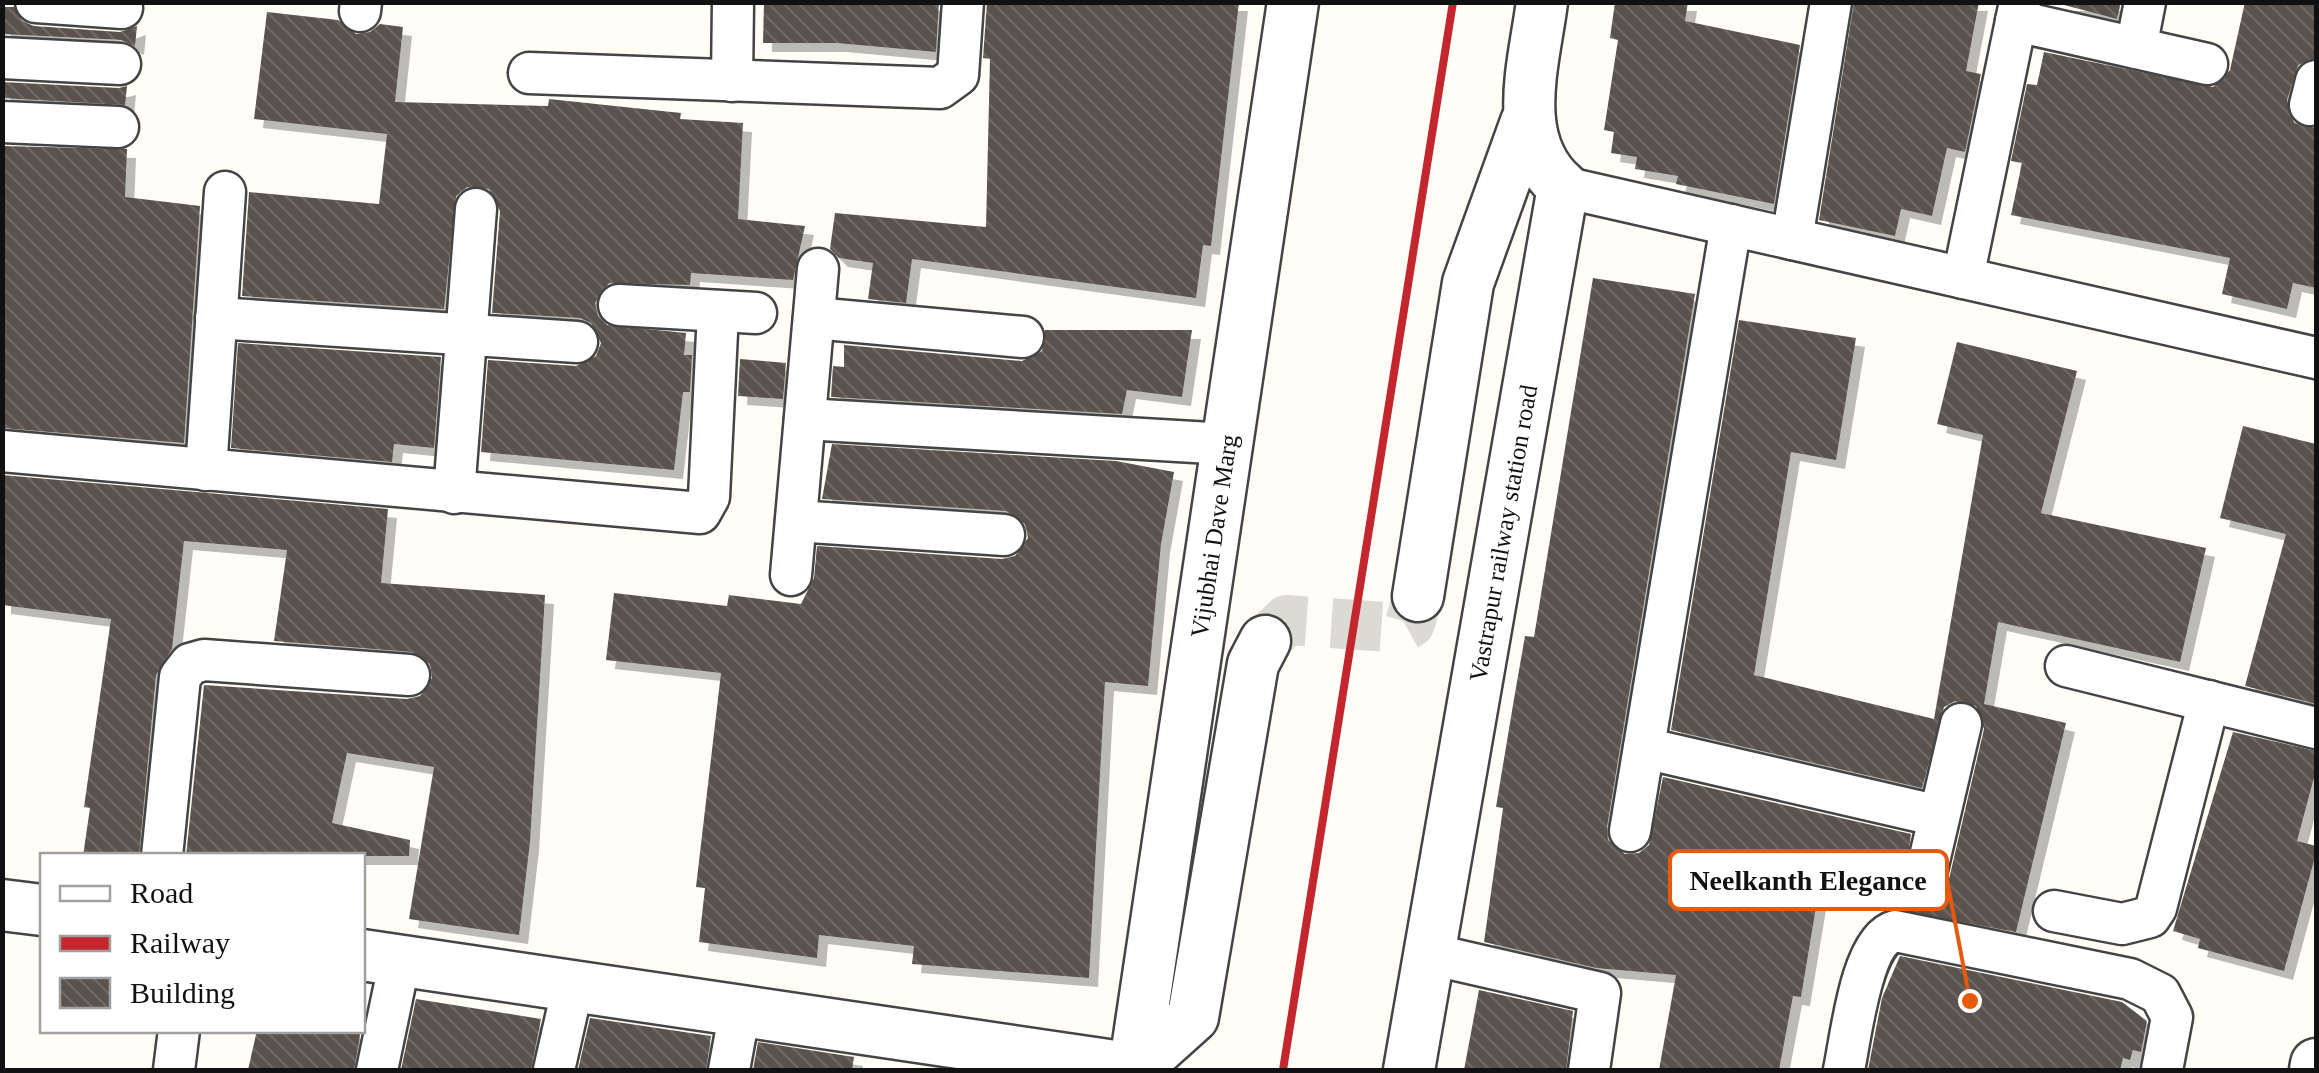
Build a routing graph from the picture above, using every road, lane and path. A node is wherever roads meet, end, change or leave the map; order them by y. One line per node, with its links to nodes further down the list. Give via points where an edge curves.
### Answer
1 (36, 2): 8 (street)
2 (733, 2): 15 (street)
3 (963, 2): 15 (street, via 958,76 940,88)
4 (1293, 2): 34 (street, Vijubhai Dave Marg)
5 (1542, 2): 17 (street)
6 (1832, 2): 23 (street)
7 (2145, 2): 10 (street)
8 (122, 8)
9 (2018, 12): 10 (street); 25 (street)
10 (2136, 48): 13 (street)
11 (2, 58): 12 (street)
12 (120, 64)
13 (2206, 64)
14 (530, 73): 15 (street)
15 (732, 81)
16 (2, 122): 18 (street)
17 (1526, 122): 19 (street, via 1550,176); 41 (street, via 1468,283)
18 (118, 127)
19 (1563, 188): 22 (street); 56 (street, Vastrapur railway station road)
20 (225, 192): 27 (street)
21 (476, 209): 29 (street)
22 (1731, 226): 23 (street); 48 (street)
23 (1792, 239): 25 (street)
24 (818, 269): 28 (street)
25 (1963, 278): 32 (street)
26 (619, 305): 37 (street, via 737,313 709,497 700,513)
27 (216, 318): 29 (street); 36 (street)
28 (814, 318): 30 (street); 33 (street)
29 (466, 334): 31 (street); 37 (street)
30 (1023, 337)
31 (577, 342)
32 (2316, 358)
33 (805, 420): 34 (street); 38 (street)
34 (1228, 444): 66 (street, Vijubhai Dave Marg)
35 (2, 451): 36 (street)
36 (206, 470): 37 (street)
37 (454, 493)
38 (796, 520): 39 (street); 40 (street)
39 (1004, 535)
40 (791, 575)
41 (1418, 596)
42 (1264, 641): 66 (street, via 1253,664 1193,1017)
43 (2066, 666): 45 (street)
44 (409, 675): 51 (street, via 190,664 180,676)
45 (2209, 701): 47 (street); 55 (street, via 2150,917 2122,924)
46 (1961, 724): 49 (street)
47 (2316, 728)
48 (1644, 748): 49 (street); 50 (street)
49 (1939, 816): 52 (street)
50 (1630, 830)
51 (162, 853)
52 (1926, 874)
53 (2, 905): 54 (street)
54 (40, 910)
55 (2054, 911)
56 (1430, 954): 67 (street, Vastrapur railway station road); 68 (street, via 1600,992)
57 (381, 958): 58 (street); 63 (street)
58 (574, 986): 59 (street); 64 (street)
59 (740, 1010): 61 (street); 65 (street)
60 (179, 1033): 62 (street)
61 (910, 1053): 66 (street)
62 (174, 1070)
63 (376, 1070)
64 (554, 1070)
65 (729, 1070)
66 (1135, 1070)
67 (1410, 1070)
68 (1589, 1070)
69 (1844, 1070): 70 (street, via 1870,954 1884,934 1895,931 2152,987 2172,1017)
70 (2162, 1070)

